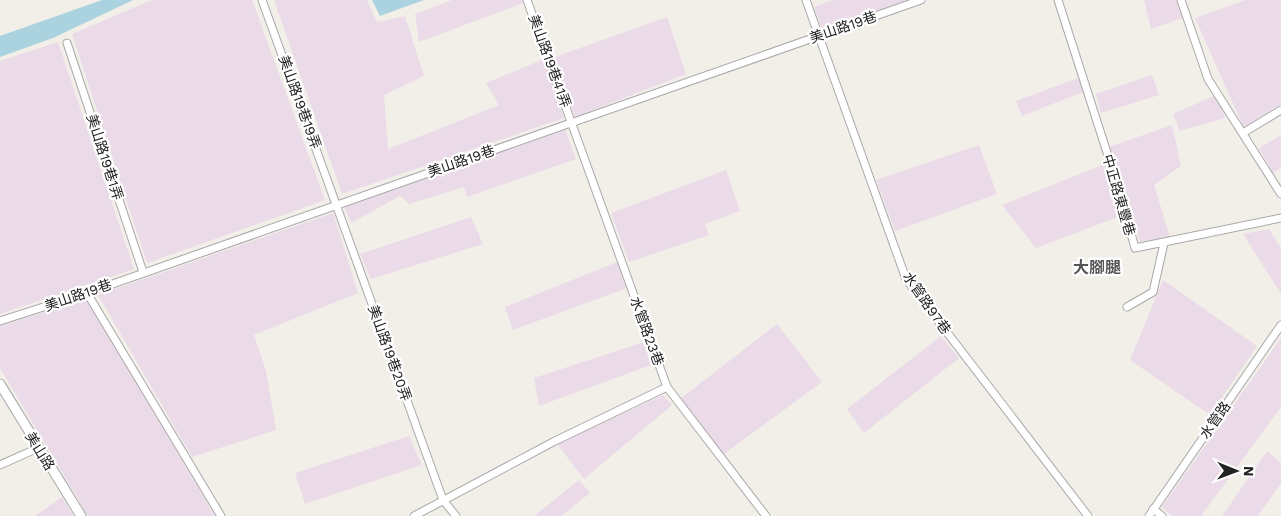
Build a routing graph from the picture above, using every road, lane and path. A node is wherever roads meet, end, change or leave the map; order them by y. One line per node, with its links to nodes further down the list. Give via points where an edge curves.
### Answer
1 (262, 0): 13 (street, 美山路19巷19弄)
2 (527, 0): 10 (street, 美山路19巷41弄)
3 (806, 0): 7 (street, 水管路97巷)
4 (920, 0): 7 (street, 美山路19巷)
5 (1058, 0): 15 (street, 中正路東豐巷, via 1135,248)
6 (1182, 0): 11 (street, via 1208,79)
7 (819, 35): 10 (street, 美山路19巷); 32 (street, 水管路97巷, via 906,279)
8 (67, 43): 16 (street, 美山路19巷1弄)
9 (1281, 110): 11 (street)
10 (573, 122): 13 (street, 美山路19巷); 22 (street, 水管路23巷)
11 (1243, 133): 12 (street)
12 (1281, 194)
13 (338, 205): 16 (street, 美山路19巷); 25 (street, 美山路19巷20弄)
14 (1281, 218): 15 (street, 中正路東豐巷)
15 (1164, 242): 18 (street, via 1154,292)
16 (142, 272): 17 (street, 美山路19巷)
17 (87, 293): 19 (street, 美山路19巷); 28 (street)
18 (1128, 307)
19 (0, 321)
20 (1281, 325): 26 (street, 水管路)
21 (0, 384): 23 (street, 美山路)
22 (667, 387): 25 (street); 31 (street, 水管路23巷)
23 (38, 448): 24 (street); 27 (street, 美山路)
24 (0, 465)
25 (443, 500): 29 (street); 30 (street, 美山路19巷20弄)
26 (1153, 509): 33 (street, 水管路); 34 (street)
27 (81, 516)
28 (222, 516)
29 (414, 516)
30 (456, 516)
31 (766, 516)
32 (1088, 516)
33 (1149, 516)
34 (1162, 516)

